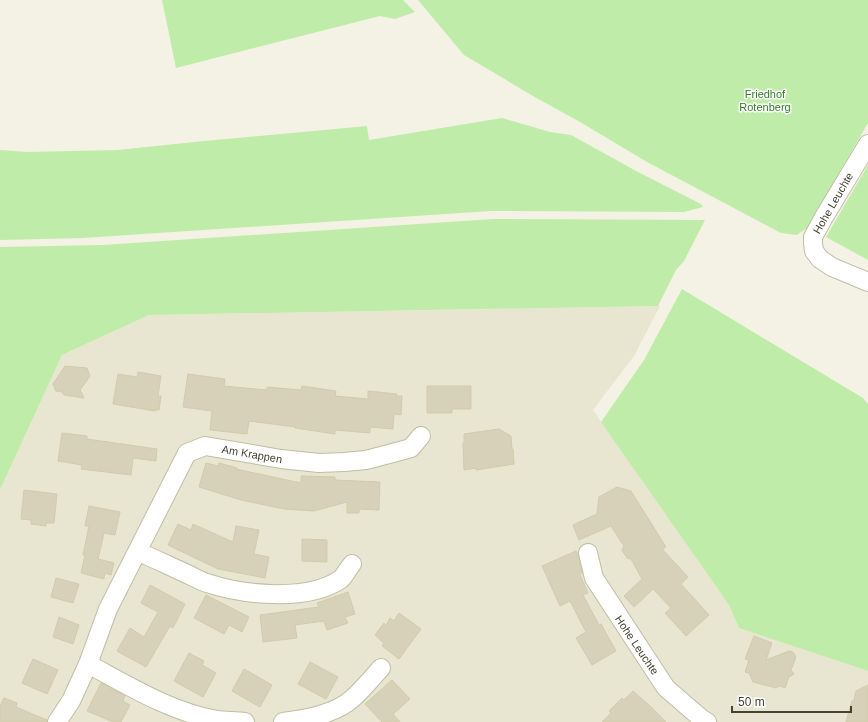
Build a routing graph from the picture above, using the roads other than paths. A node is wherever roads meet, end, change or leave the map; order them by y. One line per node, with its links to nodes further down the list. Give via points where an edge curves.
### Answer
1 (868, 144): 2 (street, Hohe Leuchte, via 813,237 814,251 820,259 832,267)
2 (868, 282)
3 (421, 436): 4 (street, Am Krappen, via 410,448 366,460 344,462 319,463 280,459 205,446 187,453)
4 (138, 552): 6 (street, via 206,583 261,594 310,591 328,586 342,578); 7 (street, Am Krappen, via 108,610)
5 (588, 553): 12 (street, Hohe Leuchte, via 594,578 666,688)
6 (352, 564)
7 (88, 664): 9 (street, Am Krappen); 10 (street, via 168,706 218,720)
8 (381, 668): 11 (street, via 352,699 335,710 303,720)
9 (57, 722)
10 (245, 722)
11 (284, 722)
12 (707, 722)

